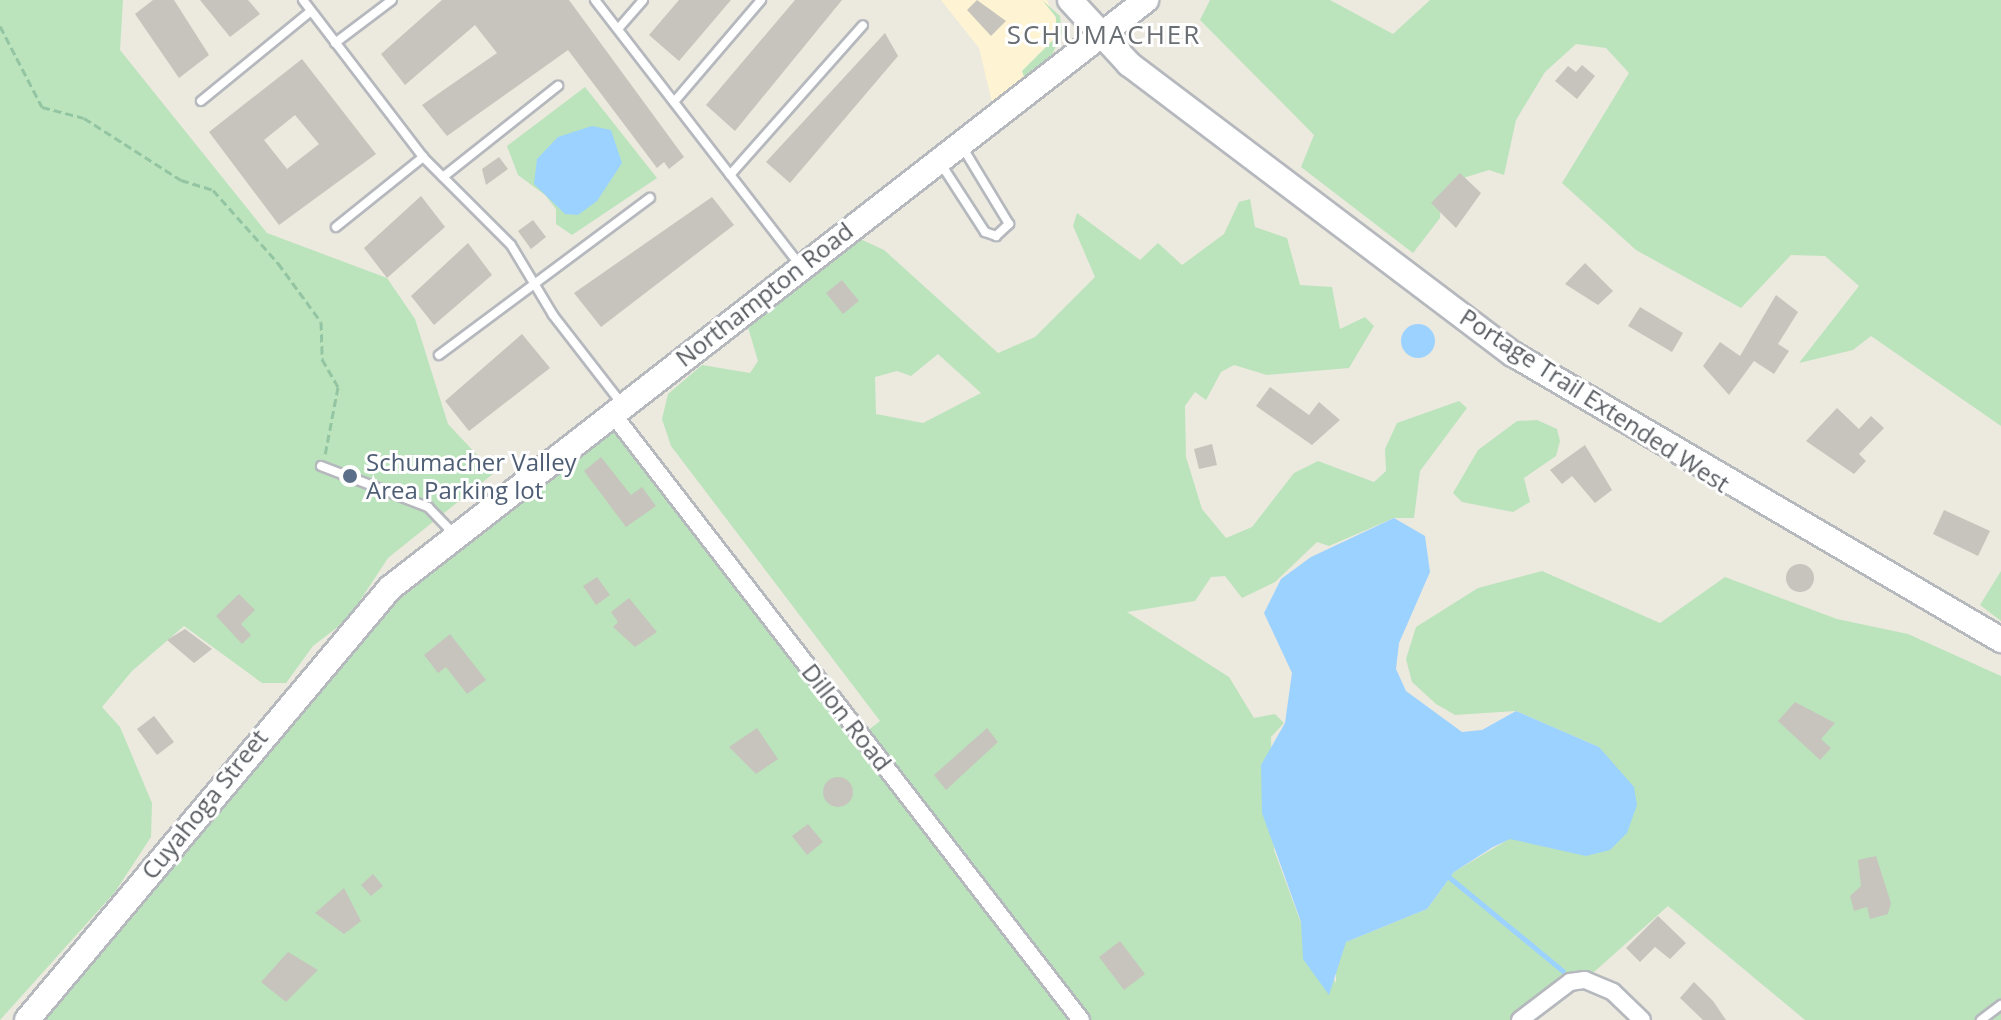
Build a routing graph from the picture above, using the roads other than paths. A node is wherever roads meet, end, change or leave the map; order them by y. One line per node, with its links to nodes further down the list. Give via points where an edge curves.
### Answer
1 (303, 0): 8 (lane)
2 (392, 0): 12 (lane)
3 (595, 0): 10 (lane)
4 (643, 0): 10 (lane)
5 (761, 0): 15 (lane)
6 (1070, 0): 11 (street, Portage Trail Extended West)
7 (1146, 0): 11 (street, Northampton Road)
8 (311, 11): 12 (lane); 14 (lane)
9 (863, 25): 19 (lane)
10 (618, 29): 15 (lane)
11 (1102, 34): 16 (street, Northampton Road); 30 (street, Portage Trail Extended West, via 1196,116 1513,354)
12 (335, 43): 17 (lane)
13 (558, 86): 20 (lane)
14 (201, 101)
15 (674, 102): 19 (lane)
16 (961, 144): 18 (street, Northampton Road); 18 (lane, via 1009,224 996,236 985,232)
17 (423, 157): 20 (lane); 22 (lane)
18 (938, 160): 23 (street, Northampton Road)
19 (730, 175): 23 (lane)
20 (443, 177): 24 (lane)
21 (650, 198): 24 (lane)
22 (336, 227)
23 (799, 265): 26 (street, Northampton Road)
24 (540, 284): 25 (lane); 26 (lane, via 553,315)
25 (439, 355)
26 (617, 409): 28 (street, Northampton Road); 34 (street, Dillon Road)
27 (321, 466): 28 (lane, via 428,507)
28 (454, 534): 29 (street, Northampton Road)
29 (385, 592): 33 (street, Cuyahoga Street)
30 (2001, 640)
31 (2001, 1005): 36 (lane)
32 (1640, 1018): 35 (street, via 1613,992 1585,980 1570,982)
33 (27, 1020)
34 (1081, 1020)
35 (1520, 1020)
36 (1981, 1020)

